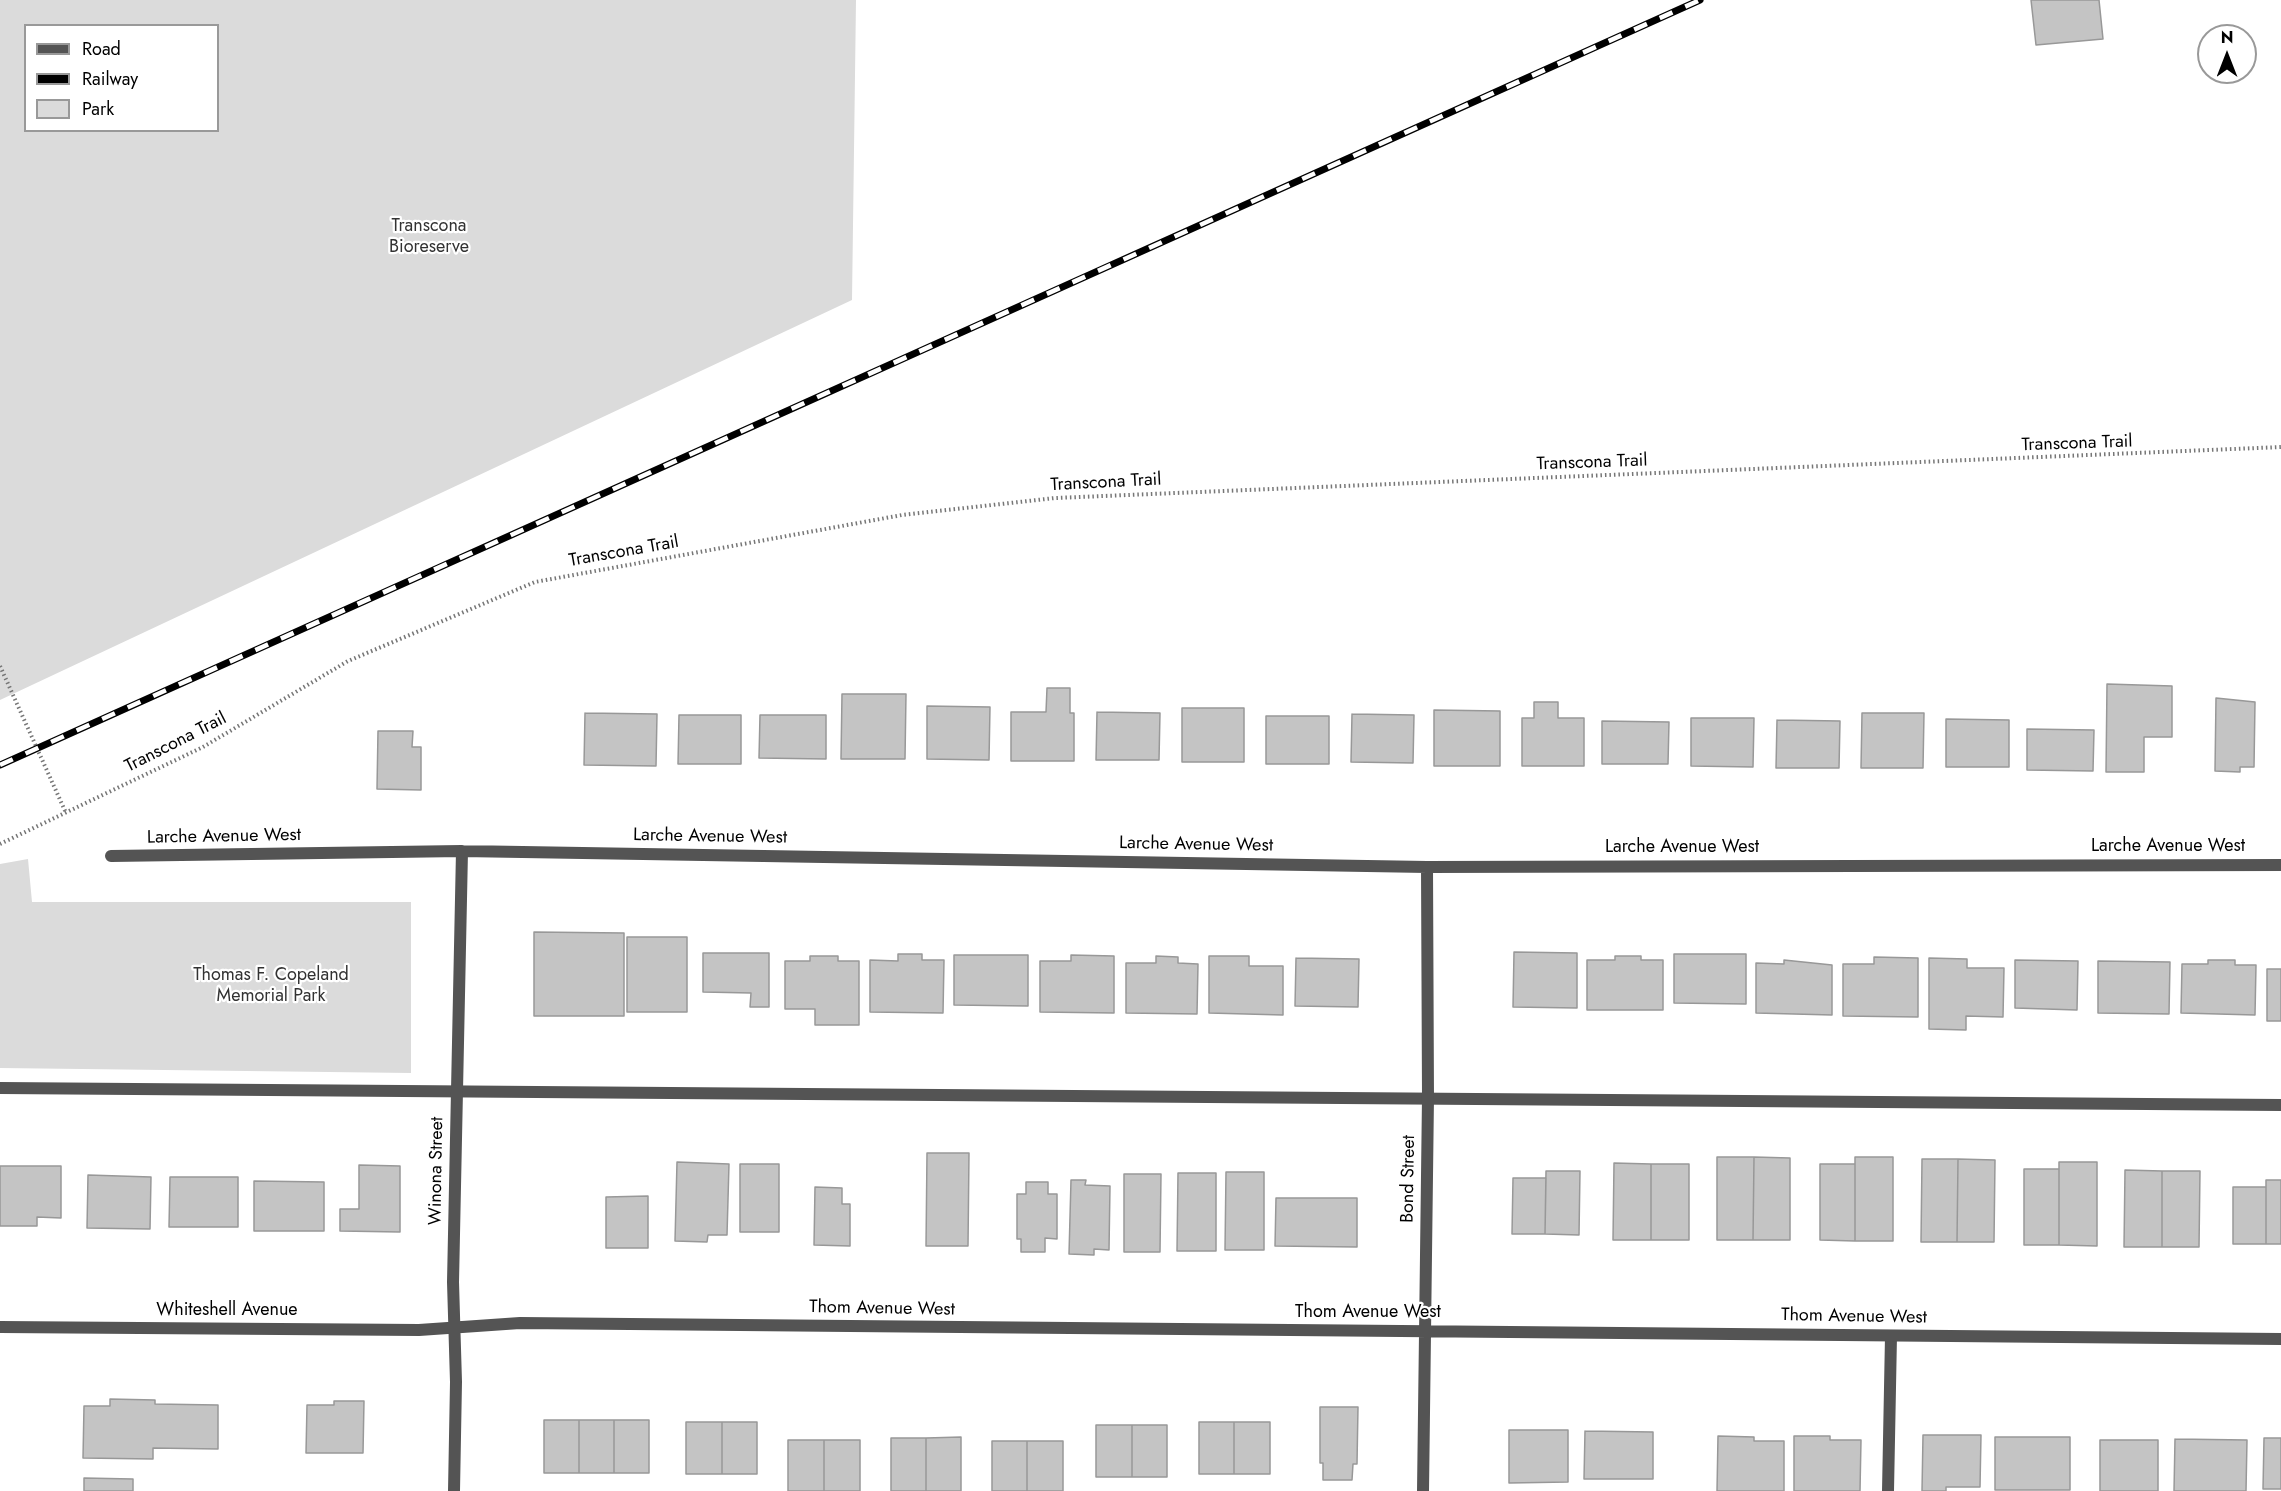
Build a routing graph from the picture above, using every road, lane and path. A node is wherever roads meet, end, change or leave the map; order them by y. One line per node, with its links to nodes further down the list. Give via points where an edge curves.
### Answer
1 (2281, 447): 3 (path, Transcona Trail, via 1055,498 902,515 535,582 348,662 203,747)
2 (0, 666): 3 (path)
3 (66, 813): 4 (path, Transcona Trail)
4 (0, 844)
5 (462, 851): 6 (street, Larche Avenue West); 8 (street, Larche Avenue West); 10 (street, Winona Street)
6 (111, 856)
7 (2281, 865): 8 (street, Larche Avenue West)
8 (1427, 867): 11 (street, Bond Street)
9 (0, 1088): 10 (street)
10 (456, 1093): 11 (street); 14 (street, Winona Street)
11 (1428, 1097): 12 (street); 15 (street, Bond Street)
12 (2281, 1105)
13 (0, 1327): 14 (street, Whiteshell Avenue)
14 (454, 1329): 15 (street, Thom Avenue West, via 520,1323); 18 (street, Winona Street)
15 (1425, 1331): 16 (street, Thom Avenue West); 19 (street, Bond Street)
16 (1891, 1336): 17 (street, Thom Avenue West); 20 (street)
17 (2281, 1339)
18 (454, 1491)
19 (1423, 1491)
20 (1888, 1491)

